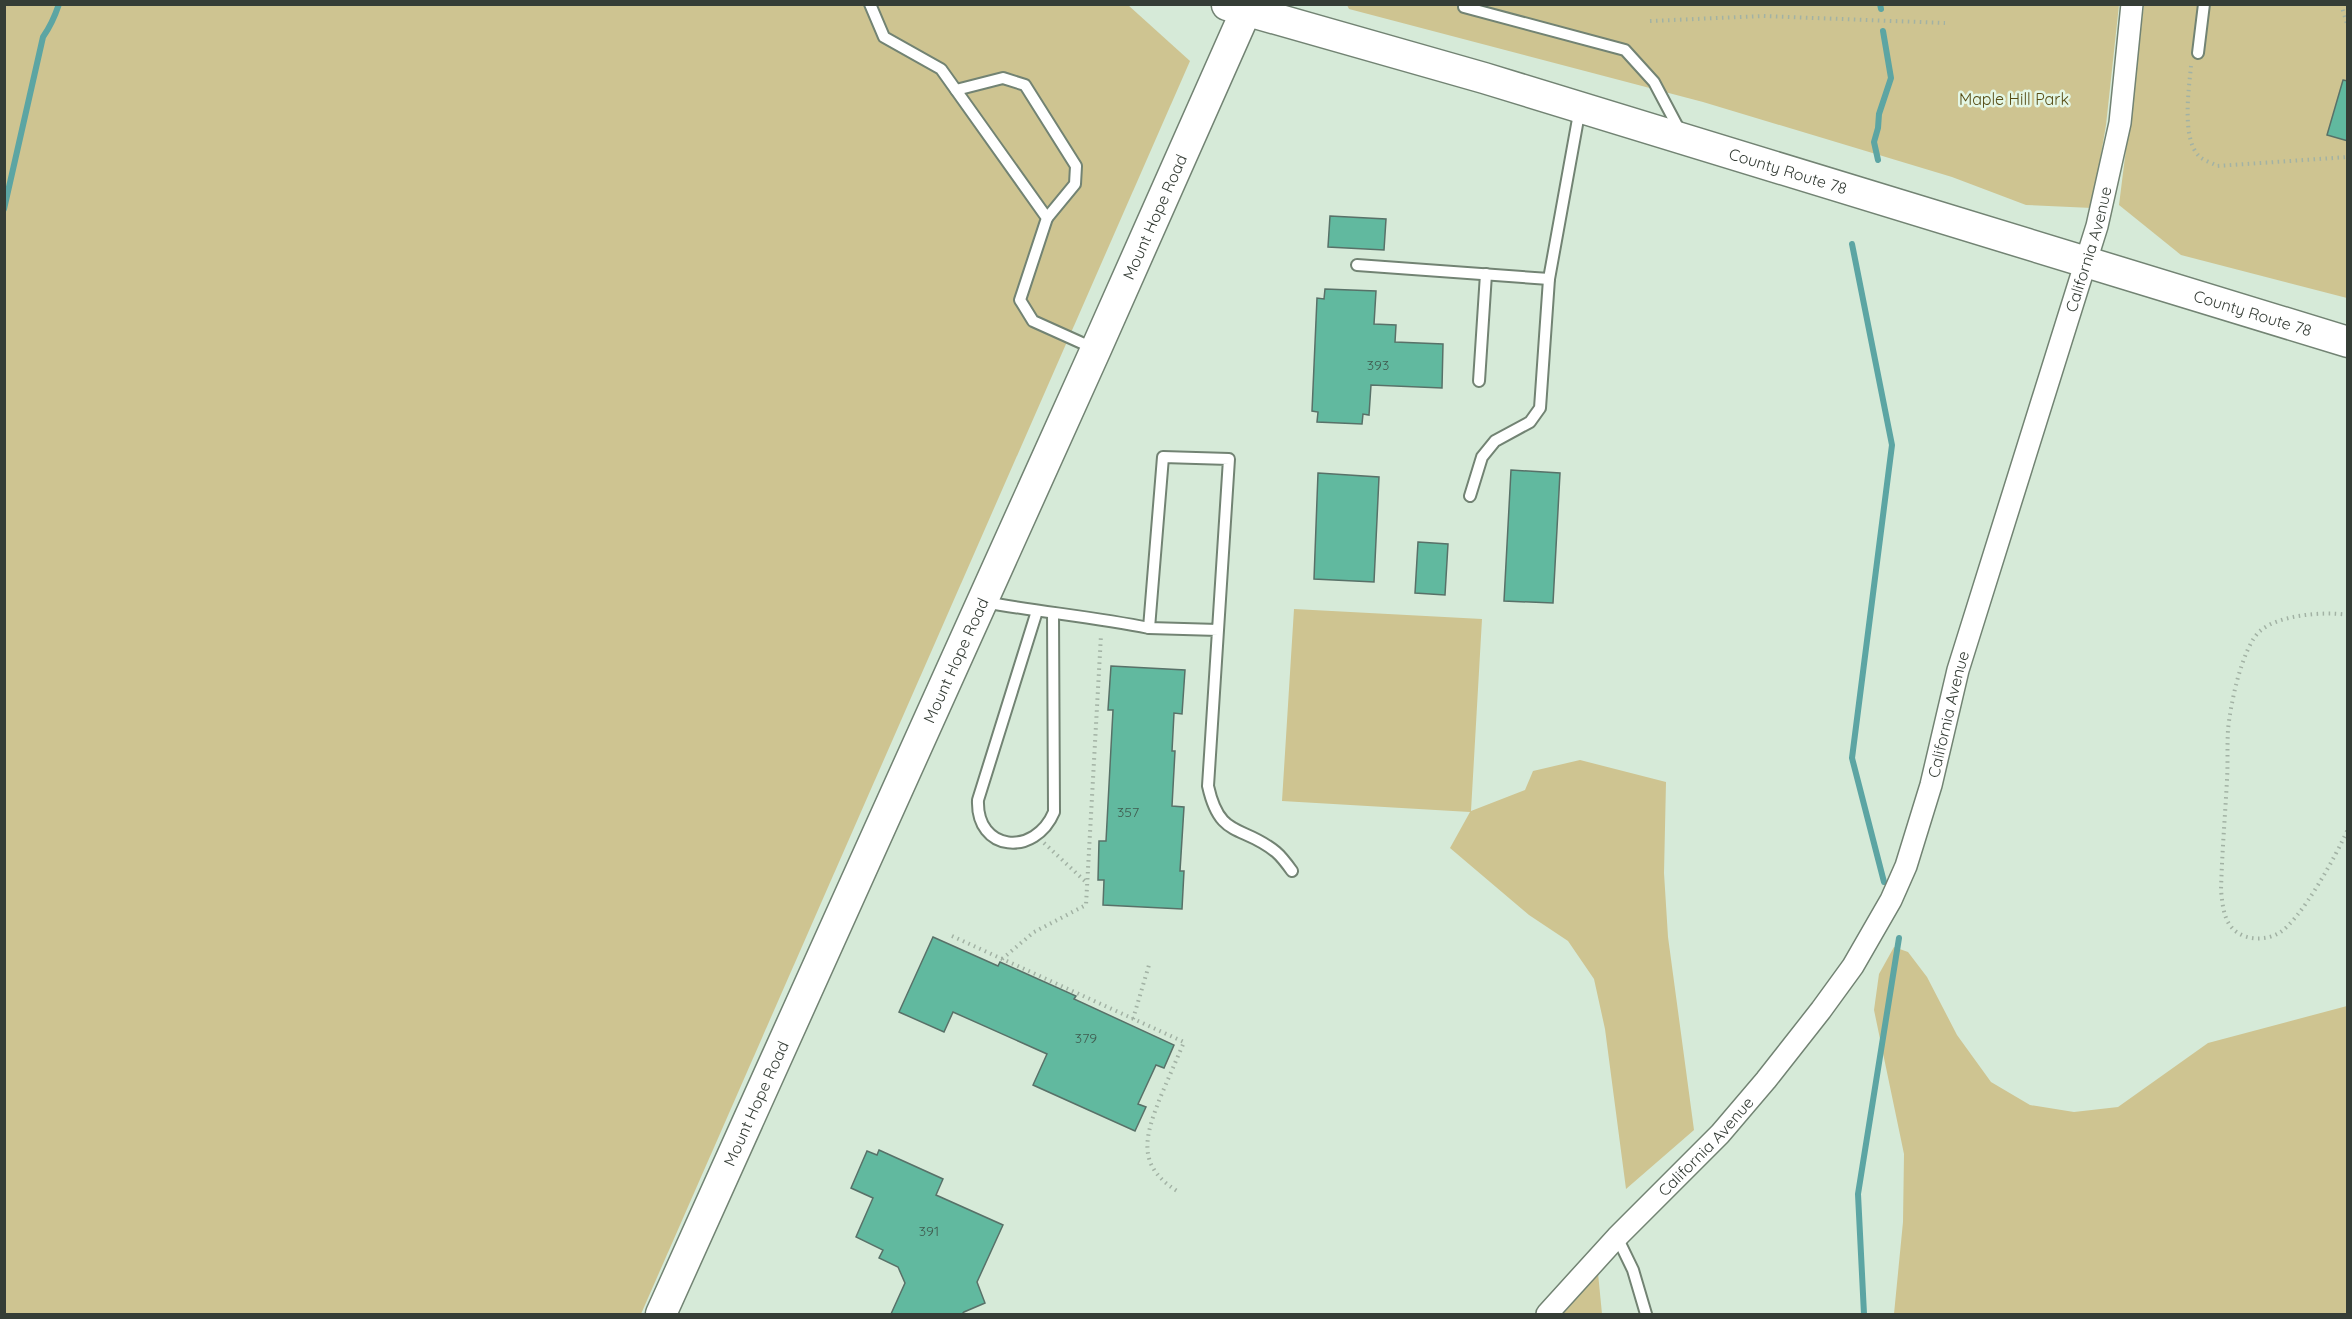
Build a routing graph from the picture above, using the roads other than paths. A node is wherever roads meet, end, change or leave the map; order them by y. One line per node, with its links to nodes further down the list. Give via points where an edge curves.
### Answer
1 (870, 4): 7 (lane, via 884,37 941,69)
2 (2132, 4): 11 (street, California Avenue, via 2120,123)
3 (2204, 4): 6 (lane)
4 (1241, 6): 8 (street, County Route 78); 16 (street, Mount Hope Road)
5 (1464, 8): 9 (lane, via 1624,50 1654,82)
6 (2198, 53)
7 (956, 90): 10 (lane); 10 (lane, via 1003,78 1025,85 1076,166 1075,184)
8 (1580, 107): 9 (street, County Route 78); 14 (lane)
9 (1684, 139): 11 (street, County Route 78)
10 (1047, 218): 16 (lane, via 1020,300 1033,321)
11 (2086, 262): 15 (street, County Route 78); 25 (street, California Avenue, via 1958,670 1919,830 1891,900 1846,974 1766,1080 1720,1134)
12 (1357, 265): 13 (lane)
13 (1486, 274): 14 (lane); 17 (lane)
14 (1549, 279): 18 (lane, via 1539,408 1530,422 1495,441 1482,457)
15 (2348, 342)
16 (1096, 349): 19 (street, Mount Hope Road)
17 (1479, 381)
18 (1470, 496)
19 (982, 602): 20 (lane); 26 (street, Mount Hope Road)
20 (1037, 611): 21 (lane); 21 (lane, via 980,790 977,811 987,830 999,840 1018,843 1037,836 1054,812)
21 (1053, 613): 22 (lane)
22 (1149, 628): 23 (lane); 23 (lane, via 1164,457 1229,459)
23 (1218, 630): 24 (lane, via 1208,786 1212,805 1228,826 1274,850)
24 (1292, 871)
25 (1617, 1237): 27 (street, California Avenue); 28 (lane, via 1633,1270)
26 (661, 1314)
27 (1547, 1314)
28 (1646, 1314)

